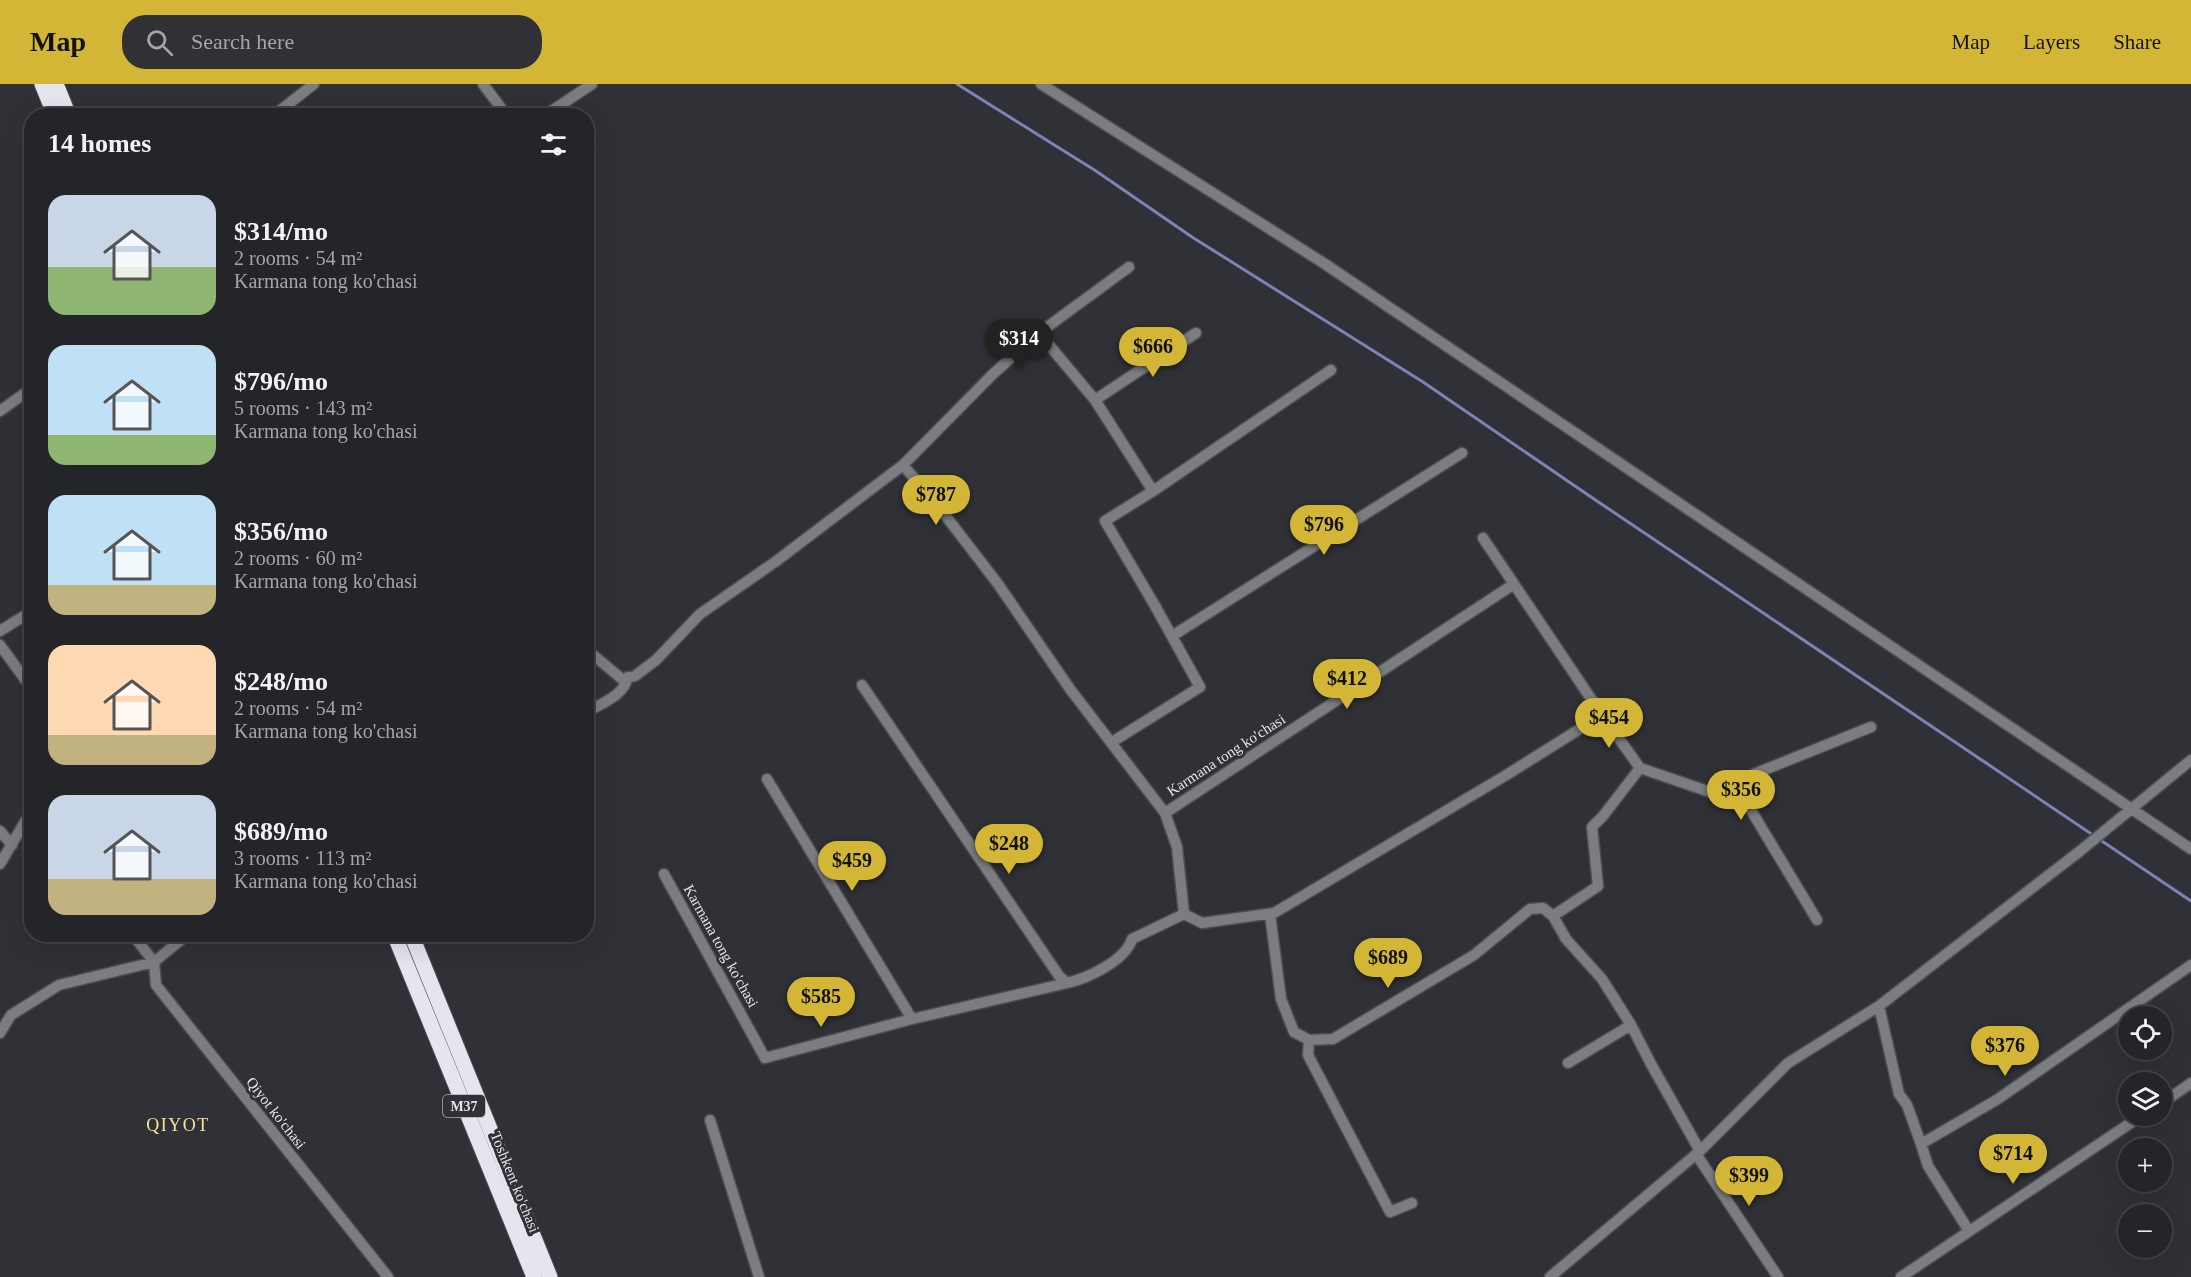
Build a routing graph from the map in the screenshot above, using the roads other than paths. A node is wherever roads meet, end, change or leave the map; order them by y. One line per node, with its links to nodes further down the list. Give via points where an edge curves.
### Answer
1 (42, 84): 7 (highway)
2 (56, 84): 8 (highway)
3 (314, 84): 9 (street)
4 (483, 84): 10 (street)
5 (592, 84): 11 (street)
6 (1041, 84): 40 (street, via 1325,264)
7 (52, 108)
8 (66, 108)
9 (283, 108)
10 (501, 108)
11 (556, 108)
12 (1129, 267): 13 (street)
13 (1039, 333): 17 (street); 20 (street)
14 (1196, 333): 17 (street)
15 (1331, 370): 21 (street)
16 (24, 394): 18 (street)
17 (1095, 400): 21 (street)
18 (0, 411)
19 (1462, 453): 26 (street)
20 (903, 465): 29 (street, via 700,614 656,660); 35 (street, Karmana tong ko'chasi, via 998,584 1070,689)
21 (1153, 491): 26 (street, via 1105,521)
22 (1483, 538): 23 (street)
23 (1514, 584): 33 (street); 41 (street, Karmana tong ko'chasi)
24 (24, 616): 25 (street)
25 (0, 632)
26 (1172, 636): 35 (street, via 1200,687)
27 (0, 645): 30 (street)
28 (594, 656): 29 (street, via 622,679)
29 (628, 677): 32 (street, via 626,686)
30 (24, 678)
31 (862, 685): 58 (street)
32 (594, 708)
33 (1602, 715): 37 (street); 49 (street)
34 (1871, 727): 39 (street)
35 (1113, 742): 41 (street, Karmana tong ko'chasi)
36 (2191, 760): 40 (street)
37 (1640, 768): 39 (street, via 1710,792); 50 (street, via 1592,827 1598,886)
38 (767, 779): 60 (street)
39 (1734, 782): 51 (street)
40 (2131, 807): 45 (street); 59 (street)
41 (1165, 813): 48 (street, Karmana tong ko'chasi, via 1177,847)
42 (24, 826): 44 (street)
43 (0, 831): 44 (street)
44 (12, 845): 46 (street)
45 (2191, 849)
46 (0, 864)
47 (664, 874): 60 (street, Karmana tong ko'chasi, via 765,1058)
48 (1184, 914): 49 (street, via 1202,923); 58 (street, Karmana tong ko'chasi, via 1132,939 1129,948 1116,960 1081,980)
49 (1270, 914): 63 (street, via 1281,999 1294,1032)
50 (1553, 916): 61 (street, via 1566,939 1602,979); 63 (street, via 1542,908 1530,909 1474,955 1333,1039)
51 (1817, 920)
52 (138, 942): 56 (street)
53 (178, 942): 56 (street)
54 (397, 942): 74 (highway, Toshkent ko'chasi / M37)
55 (414, 942): 75 (highway, Toshkent ko'chasi / M37)
56 (154, 962): 62 (street, via 59,985 11,1015); 73 (street, Qiyot ko'chasi, via 156,985)
57 (2191, 965): 69 (street, via 1998,1099)
58 (1067, 983): 60 (street, Karmana tong ko'chasi)
59 (1879, 1006): 69 (street, via 1899,1094); 70 (street, via 1788,1063)
60 (912, 1019)
61 (1631, 1025): 64 (street); 70 (street)
62 (0, 1033)
63 (1309, 1040): 71 (street, via 1308,1055 1390,1212)
64 (1568, 1063)
65 (2191, 1083): 66 (street)
66 (2172, 1095)
67 (711, 1120): 76 (street)
68 (2126, 1126): 72 (street)
69 (1921, 1144): 72 (street, via 1928,1166)
70 (1698, 1152): 77 (street); 78 (street)
71 (1412, 1203)
72 (1969, 1232): 79 (street)
73 (388, 1277)
74 (534, 1277)
75 (550, 1277)
76 (759, 1277)
77 (1550, 1277)
78 (1778, 1277)
79 (1900, 1277)

